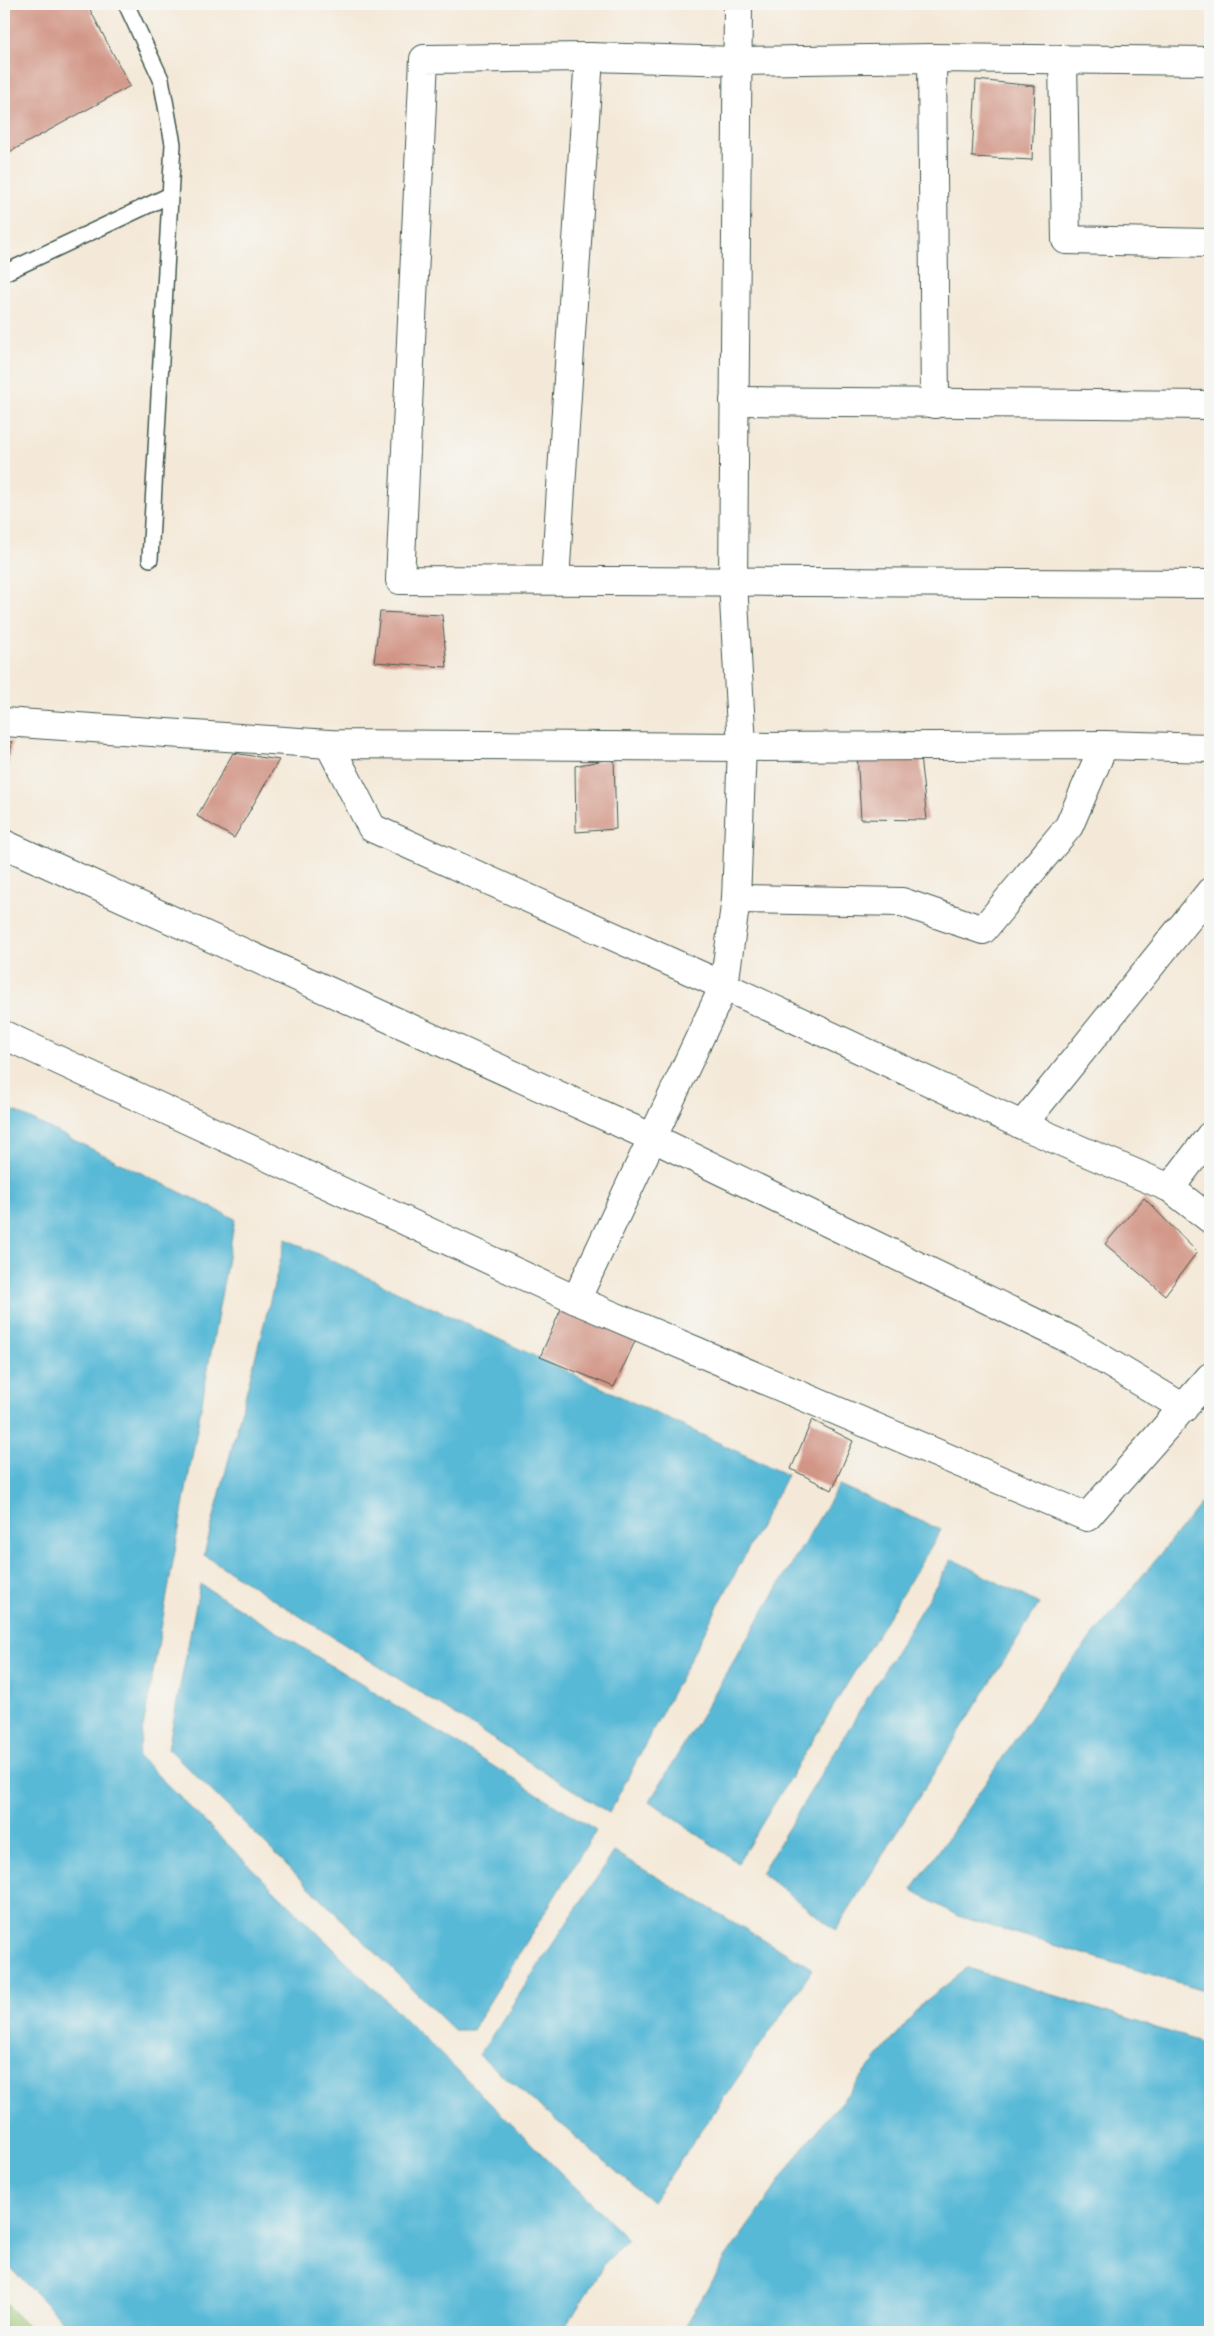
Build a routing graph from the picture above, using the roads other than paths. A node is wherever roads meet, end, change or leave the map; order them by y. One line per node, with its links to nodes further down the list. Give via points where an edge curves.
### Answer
1 (126, 4): 8 (lane, via 161,79 172,144)
2 (738, 4): 6 (street)
3 (589, 57): 6 (street); 15 (street); 15 (street, via 424,59 400,580)
4 (932, 58): 5 (street); 6 (street); 12 (street)
5 (1063, 59): 7 (street); 9 (street, via 1066,240)
6 (739, 61): 11 (street)
7 (1210, 61)
8 (170, 195): 10 (lane); 14 (lane)
9 (1210, 243)
10 (4, 273)
11 (734, 401): 12 (street); 16 (street)
12 (934, 404): 13 (street)
13 (1210, 405)
14 (150, 559)
15 (555, 580): 16 (street)
16 (733, 582): 17 (street); 21 (street)
17 (1210, 584)
18 (4, 722): 19 (street)
19 (329, 744): 21 (street); 26 (street, via 372,828)
20 (1104, 745): 21 (street); 22 (street); 25 (street, via 1068,826 983,930 902,902)
21 (742, 747): 25 (street)
22 (1210, 748)
23 (4, 844): 30 (street)
24 (1210, 892): 28 (street)
25 (736, 899): 26 (street)
26 (724, 986): 28 (street); 30 (street)
27 (4, 1036): 33 (street)
28 (1022, 1125): 31 (street)
29 (1210, 1136): 31 (street)
30 (653, 1138): 33 (street); 35 (street, via 1071,1340)
31 (1170, 1188): 32 (street)
32 (1210, 1219)
33 (576, 1300): 35 (street, via 1087,1518)
34 (1210, 1376): 35 (street)
35 (1184, 1408)

